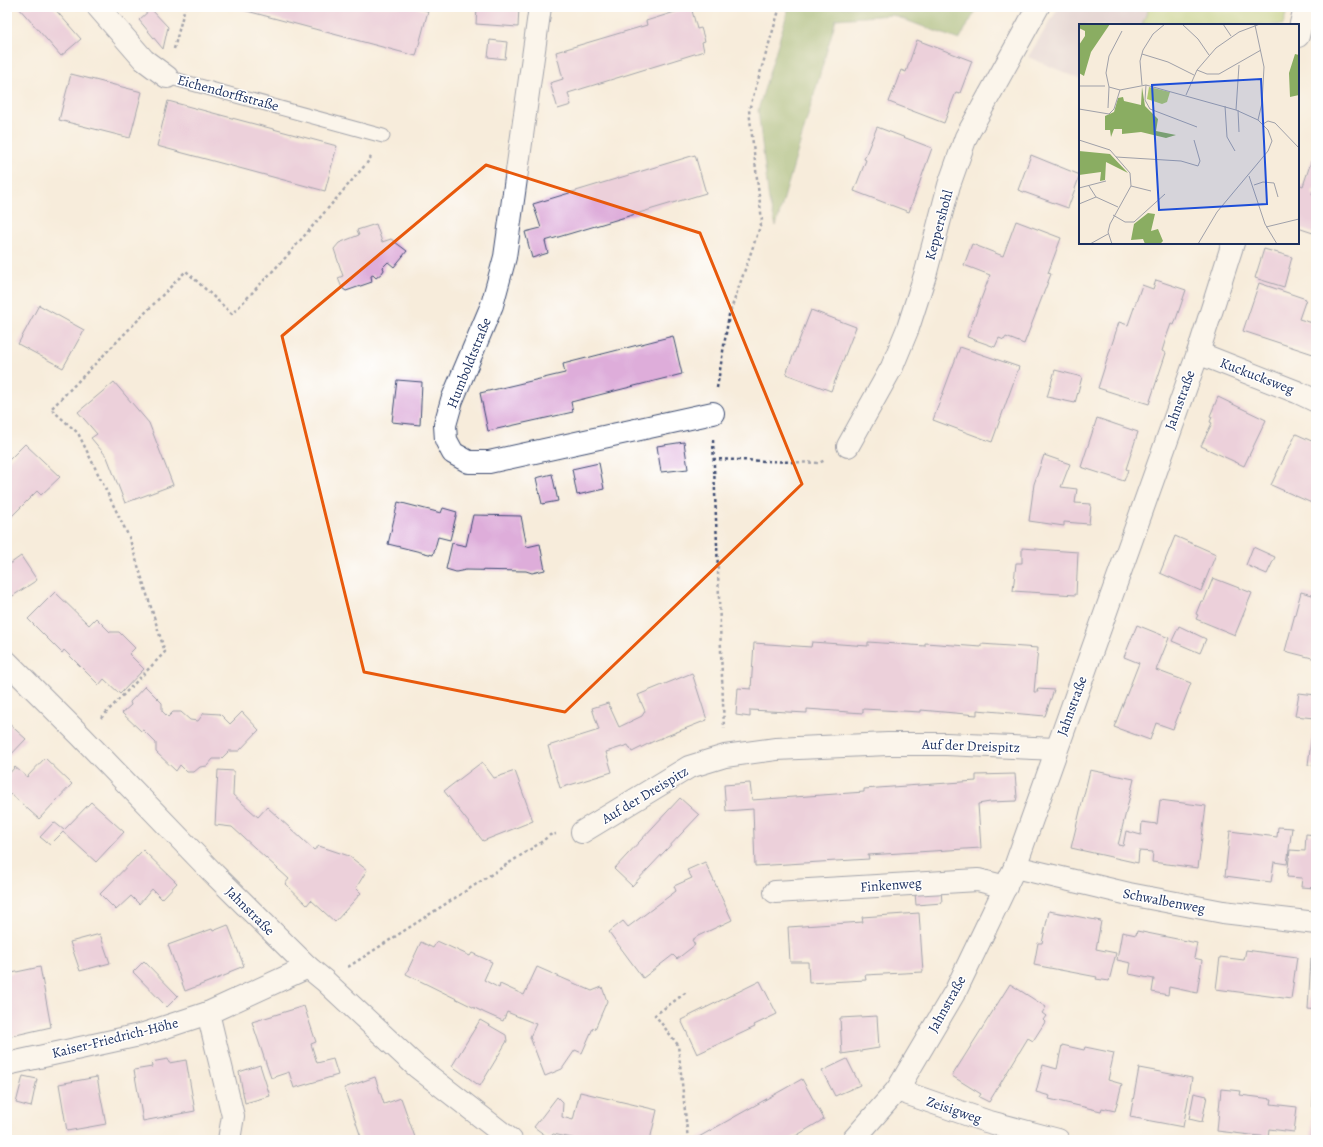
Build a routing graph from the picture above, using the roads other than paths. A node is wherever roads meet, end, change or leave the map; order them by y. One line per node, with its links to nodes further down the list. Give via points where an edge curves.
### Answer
1 (98, 7): 6 (street, Eichendorffstraße, via 144,60)
2 (540, 7): 11 (street, Humboldtstraße, via 506,257 492,305 452,400 445,425 446,440 453,453 469,462 489,462)
3 (1038, 7): 12 (street, Keppershohl, via 966,137 949,185 908,328 892,367)
4 (1305, 7): 5 (street)
5 (1299, 32)
6 (167, 77): 7 (lane, Eichendorffstraße)
7 (383, 136)
8 (1233, 244): 9 (street, Jahnstraße)
9 (1198, 353): 10 (street, Kuckucksweg); 14 (street, Jahnstraße)
10 (1316, 401)
11 (713, 413)
12 (848, 446)
13 (7, 662): 20 (street, Jahnstraße, via 213,874)
14 (1056, 749): 15 (street, Auf der Dreispitz, via 888,744 776,749 726,756 689,767); 16 (street, Jahnstraße)
15 (582, 832)
16 (1015, 867): 17 (street, Jahnstraße); 19 (street, Schwalbenweg, via 1137,896 1223,912)
17 (1006, 887): 18 (street, Finkenweg, via 978,880); 23 (street, Jahnstraße, via 956,990)
18 (775, 892)
19 (1316, 923)
20 (308, 967): 21 (street, Kaiser-Friedrich-Höhe); 25 (street, Jahnstraße, via 416,1066)
21 (208, 1013): 22 (street, Kaiser-Friedrich-Höhe, via 144,1034); 24 (street, via 233,1116)
22 (7, 1064)
23 (897, 1090): 26 (street, Jahnstraße); 27 (street, Zeisigweg, via 986,1121)
24 (229, 1140)
25 (511, 1140)
26 (853, 1140)
27 (1058, 1140)

